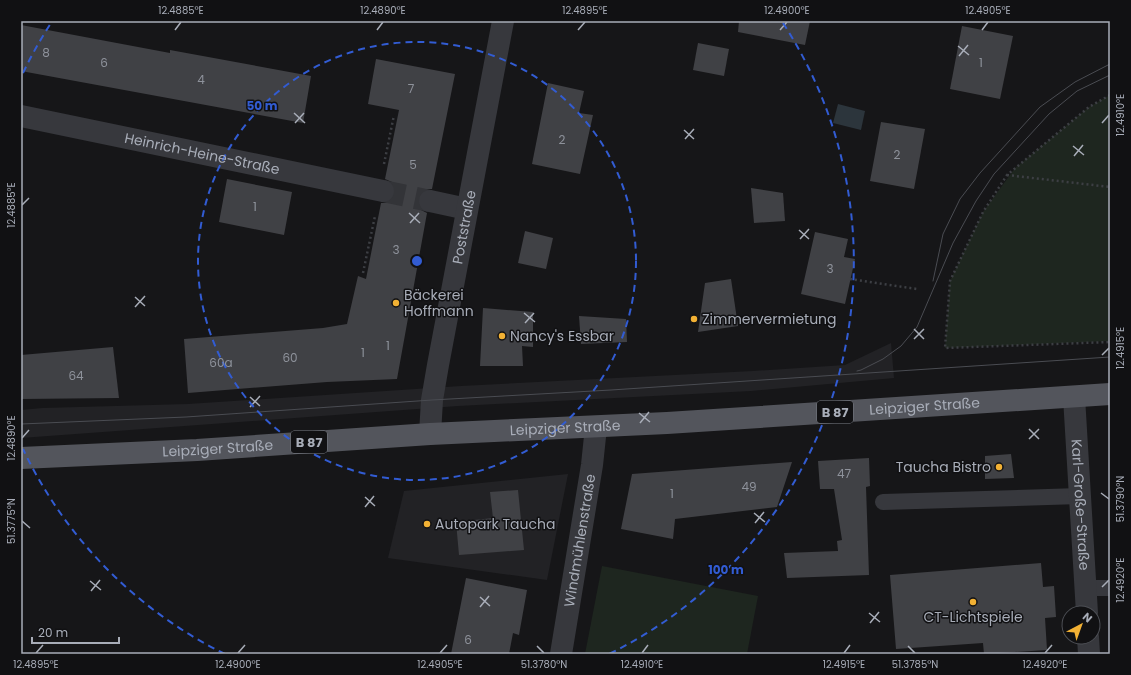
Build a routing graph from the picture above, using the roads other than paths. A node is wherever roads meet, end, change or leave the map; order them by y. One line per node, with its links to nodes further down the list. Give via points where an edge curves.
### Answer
1 (503, 21): 5 (street, Poststraße)
2 (21, 116): 3 (street, Heinrich-Heine-Straße)
3 (383, 191)
4 (430, 201): 5 (street)
5 (467, 209): 9 (street, Poststraße, via 432,400)
6 (1110, 394): 7 (main road, Leipziger Straße / B 87)
7 (1074, 397): 8 (main road, Leipziger Straße / B 87); 11 (street, Karl-Große-Straße)
8 (596, 427): 9 (main road, Leipziger Straße / B 87); 16 (street, Windmühlenstraße)
9 (430, 434): 10 (main road, Leipziger Straße / B 87, via 197,450)
10 (21, 458)
11 (1080, 496): 12 (lane); 13 (street, Karl-Große-Straße)
12 (883, 502)
13 (1085, 588): 14 (lane); 15 (street, Karl-Große-Straße)
14 (1110, 588)
15 (1086, 605)
16 (561, 654)

